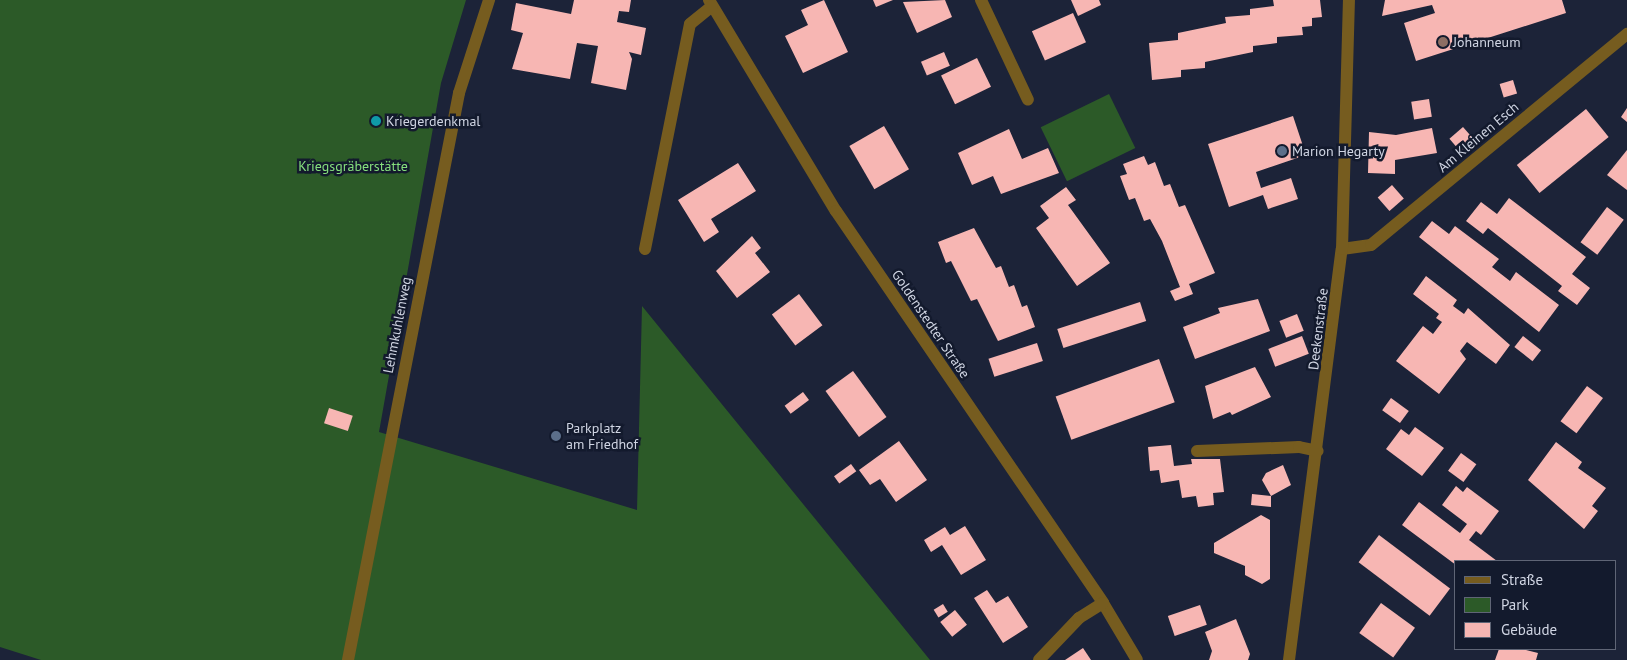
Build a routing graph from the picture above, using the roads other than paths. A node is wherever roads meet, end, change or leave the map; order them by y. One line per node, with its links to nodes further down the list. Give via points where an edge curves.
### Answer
1 (489, 0): 12 (street, Lehmkuhlenweg, via 459,93)
2 (980, 0): 6 (street)
3 (1349, 0): 8 (street, Deekenstraße)
4 (711, 3): 7 (street, via 690,24); 11 (street, Goldenstedter Straße, via 836,211)
5 (1627, 34): 8 (street, Am Kleinen Esch, via 1371,245)
6 (1028, 100)
7 (646, 249)
8 (1342, 249): 10 (street, Deekenstraße)
9 (1197, 451): 10 (street, via 1299,448)
10 (1318, 451): 15 (street, Deekenstraße)
11 (1104, 603): 13 (street, via 1079,618); 14 (street, Goldenstedter Straße)
12 (348, 660)
13 (1039, 660)
14 (1137, 660)
15 (1289, 660)

